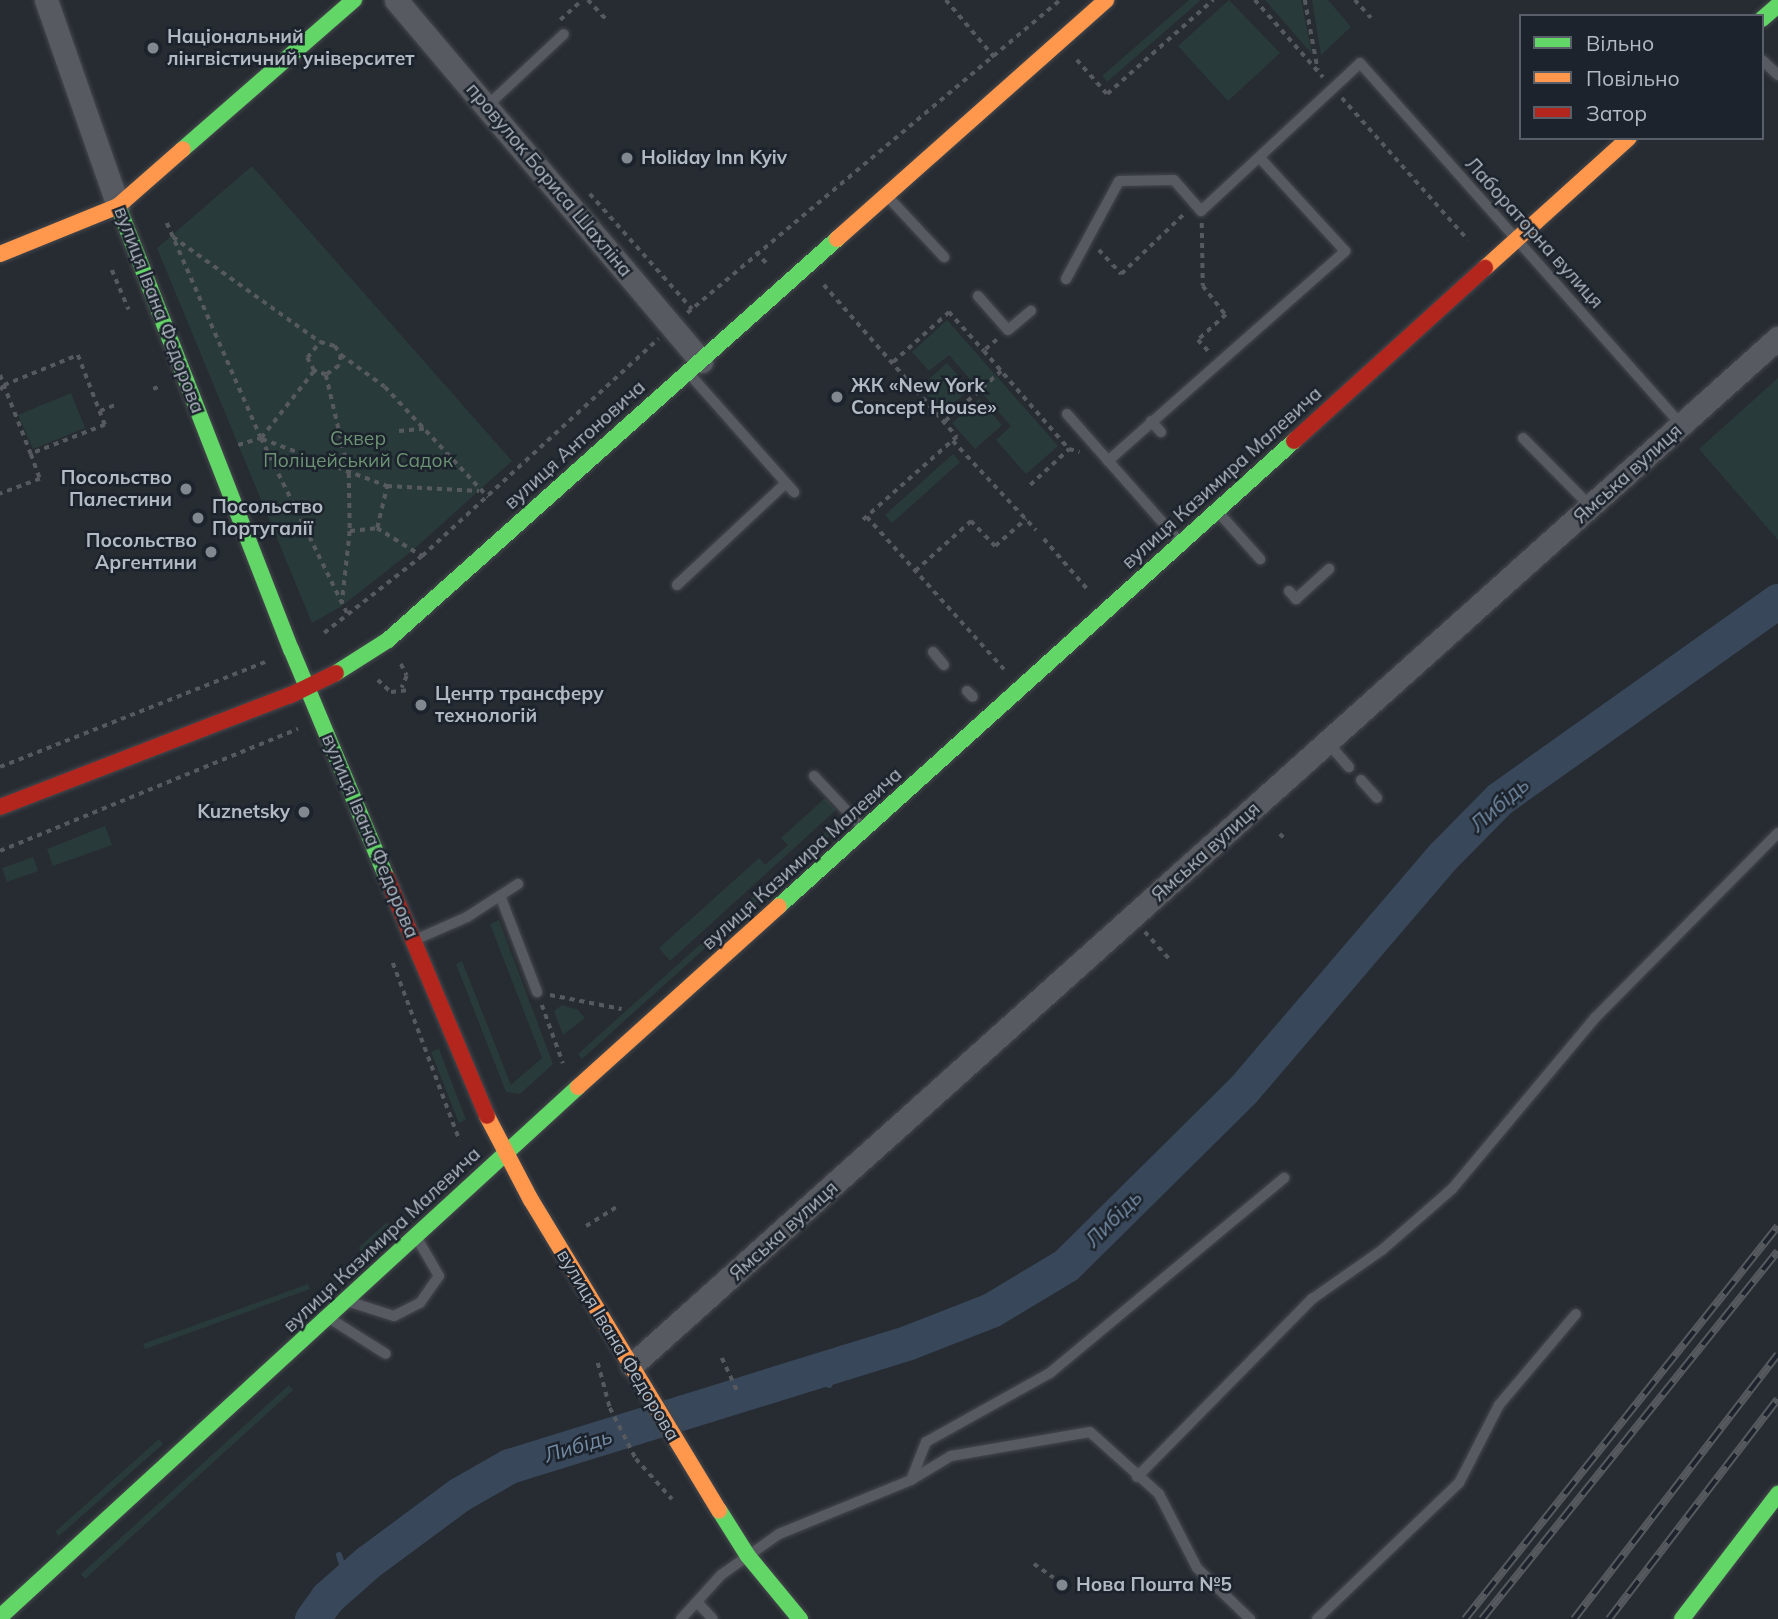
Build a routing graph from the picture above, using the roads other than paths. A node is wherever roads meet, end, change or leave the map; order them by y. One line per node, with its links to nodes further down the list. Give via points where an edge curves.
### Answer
1 (46, 0): 12 (street, вулиця Івана Федорова)
2 (354, 0): 12 (main road)
3 (396, 0): 8 (street, провулок Бориса Шахліна)
4 (1106, 0): 11 (main road, вулиця Антоновича)
5 (564, 34): 8 (lane)
6 (1764, 62): 7 (lane)
7 (1778, 75)
8 (486, 106): 20 (street, провулок Бориса Шахліна, via 672,326)
9 (1627, 140): 13 (main road, вулиця Казимира Малевича)
10 (1260, 158): 13 (lane, Лабораторна вулиця, via 1360,63); 16 (lane, via 1198,207 1174,180 1119,181); 22 (lane, via 1345,251)
11 (887, 195): 15 (lane); 20 (main road, вулиця Антоновича)
12 (118, 206): 14 (main road); 38 (main road, вулиця Івана Федорова)
13 (1516, 239): 23 (lane, Лабораторна вулиця); 30 (main road, вулиця Казимира Малевича)
14 (0, 254)
15 (944, 257)
16 (1066, 279)
17 (978, 296): 18 (lane, via 1008,330)
18 (1031, 310)
19 (1778, 338): 23 (street, Ямська вулиця)
20 (694, 367): 27 (lane); 38 (main road, вулиця Антоновича, via 388,640 355,664)
21 (1067, 414): 26 (lane)
22 (1150, 421): 24 (lane); 26 (lane)
23 (1682, 426): 29 (street, Ямська вулиця)
24 (1161, 432)
25 (1523, 438): 29 (lane)
26 (1108, 461): 31 (lane)
27 (786, 483): 28 (lane); 34 (lane)
28 (794, 492)
29 (1591, 507): 39 (street, Ямська вулиця)
30 (1217, 511): 31 (main road, вулиця Казимира Малевича); 32 (lane)
31 (1181, 543): 45 (main road, вулиця Казимира Малевича)
32 (1260, 559)
33 (1329, 569): 35 (lane, via 1296,599)
34 (677, 585)
35 (1289, 591)
36 (933, 652): 37 (lane)
37 (944, 665)
38 (307, 688): 44 (main road, вулиця Антоновича); 49 (main road, вулиця Івана Федорова)
39 (1328, 743): 40 (lane); 58 (street, Ямська вулиця)
40 (1349, 767)
41 (814, 776): 45 (lane)
42 (1361, 780): 43 (lane)
43 (1377, 798)
44 (0, 807)
45 (865, 831): 51 (main road, вулиця Казимира Малевича)
46 (1778, 833): 59 (lane, via 1596,1017 1452,1189 1382,1250 1312,1299)
47 (518, 884): 48 (lane)
48 (501, 898): 49 (lane); 50 (lane)
49 (415, 940): 51 (main road, вулиця Івана Федорова)
50 (537, 992)
51 (505, 1153): 53 (main road, вулиця Казимира Малевича); 58 (main road, вулиця Івана Федорова)
52 (1284, 1178): 60 (lane, via 1050,1373 926,1442)
53 (416, 1237): 54 (main road, вулиця Казимира Малевича); 54 (lane, via 439,1276 420,1303 394,1316)
54 (348, 1301): 56 (main road, вулиця Казимира Малевича)
55 (1576, 1314): 69 (lane, via 1499,1405 1459,1483)
56 (329, 1318): 57 (lane); 64 (main road, вулиця Казимира Малевича)
57 (386, 1354)
58 (632, 1365): 62 (main road, вулиця Івана Федорова)
59 (1137, 1477): 60 (lane, via 1090,1432 951,1456); 68 (lane, via 1159,1494 1197,1568)
60 (911, 1480): 62 (lane, via 779,1534)
61 (1778, 1494): 70 (main road)
62 (747, 1556): 63 (lane); 67 (main road, вулиця Івана Федорова)
63 (696, 1602): 65 (lane); 66 (lane)
64 (2, 1611)
65 (681, 1619)
66 (713, 1619)
67 (800, 1619)
68 (1250, 1619)
69 (1317, 1619)
70 (1682, 1619)

